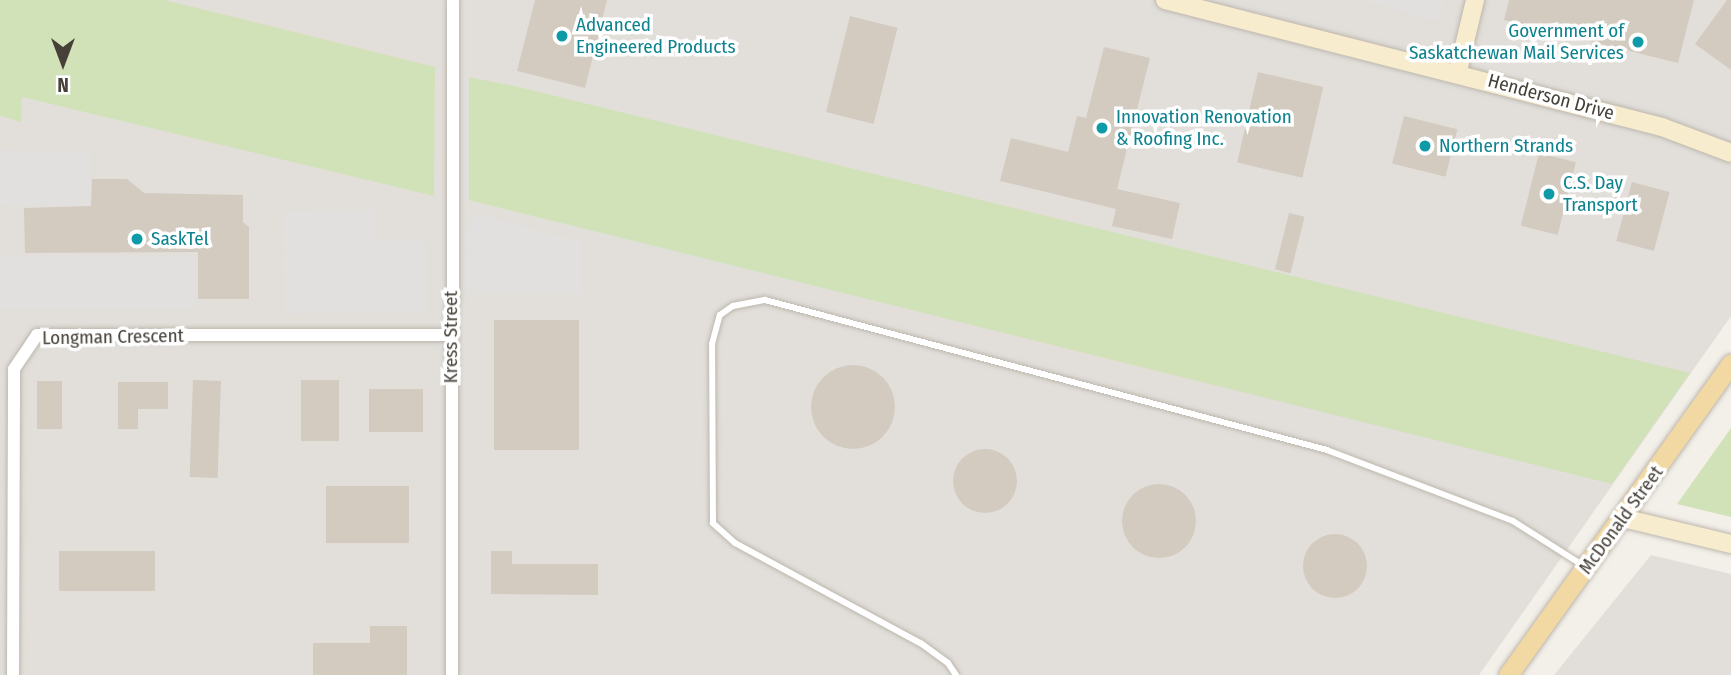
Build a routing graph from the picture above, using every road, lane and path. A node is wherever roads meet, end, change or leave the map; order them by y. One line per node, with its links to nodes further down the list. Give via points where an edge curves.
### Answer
1 (453, 0): 6 (street, Kress Street)
2 (1165, 0): 4 (street, Henderson Drive)
3 (1475, 0): 4 (street)
4 (1458, 71): 5 (street, Henderson Drive, via 1662,127)
5 (1731, 153)
6 (451, 335): 11 (street, Longman Crescent, via 37,335 14,369); 12 (street, Kress Street)
7 (1731, 364): 8 (main road, McDonald Street)
8 (1623, 518): 9 (street); 10 (main road, McDonald Street)
9 (1731, 544)
10 (1587, 568): 13 (lane, via 1513,521 1326,450 765,300 733,306 720,315 712,344 713,523 735,544 920,643 948,663); 14 (main road, McDonald Street)
11 (13, 675)
12 (452, 675)
13 (956, 675)
14 (1508, 675)

